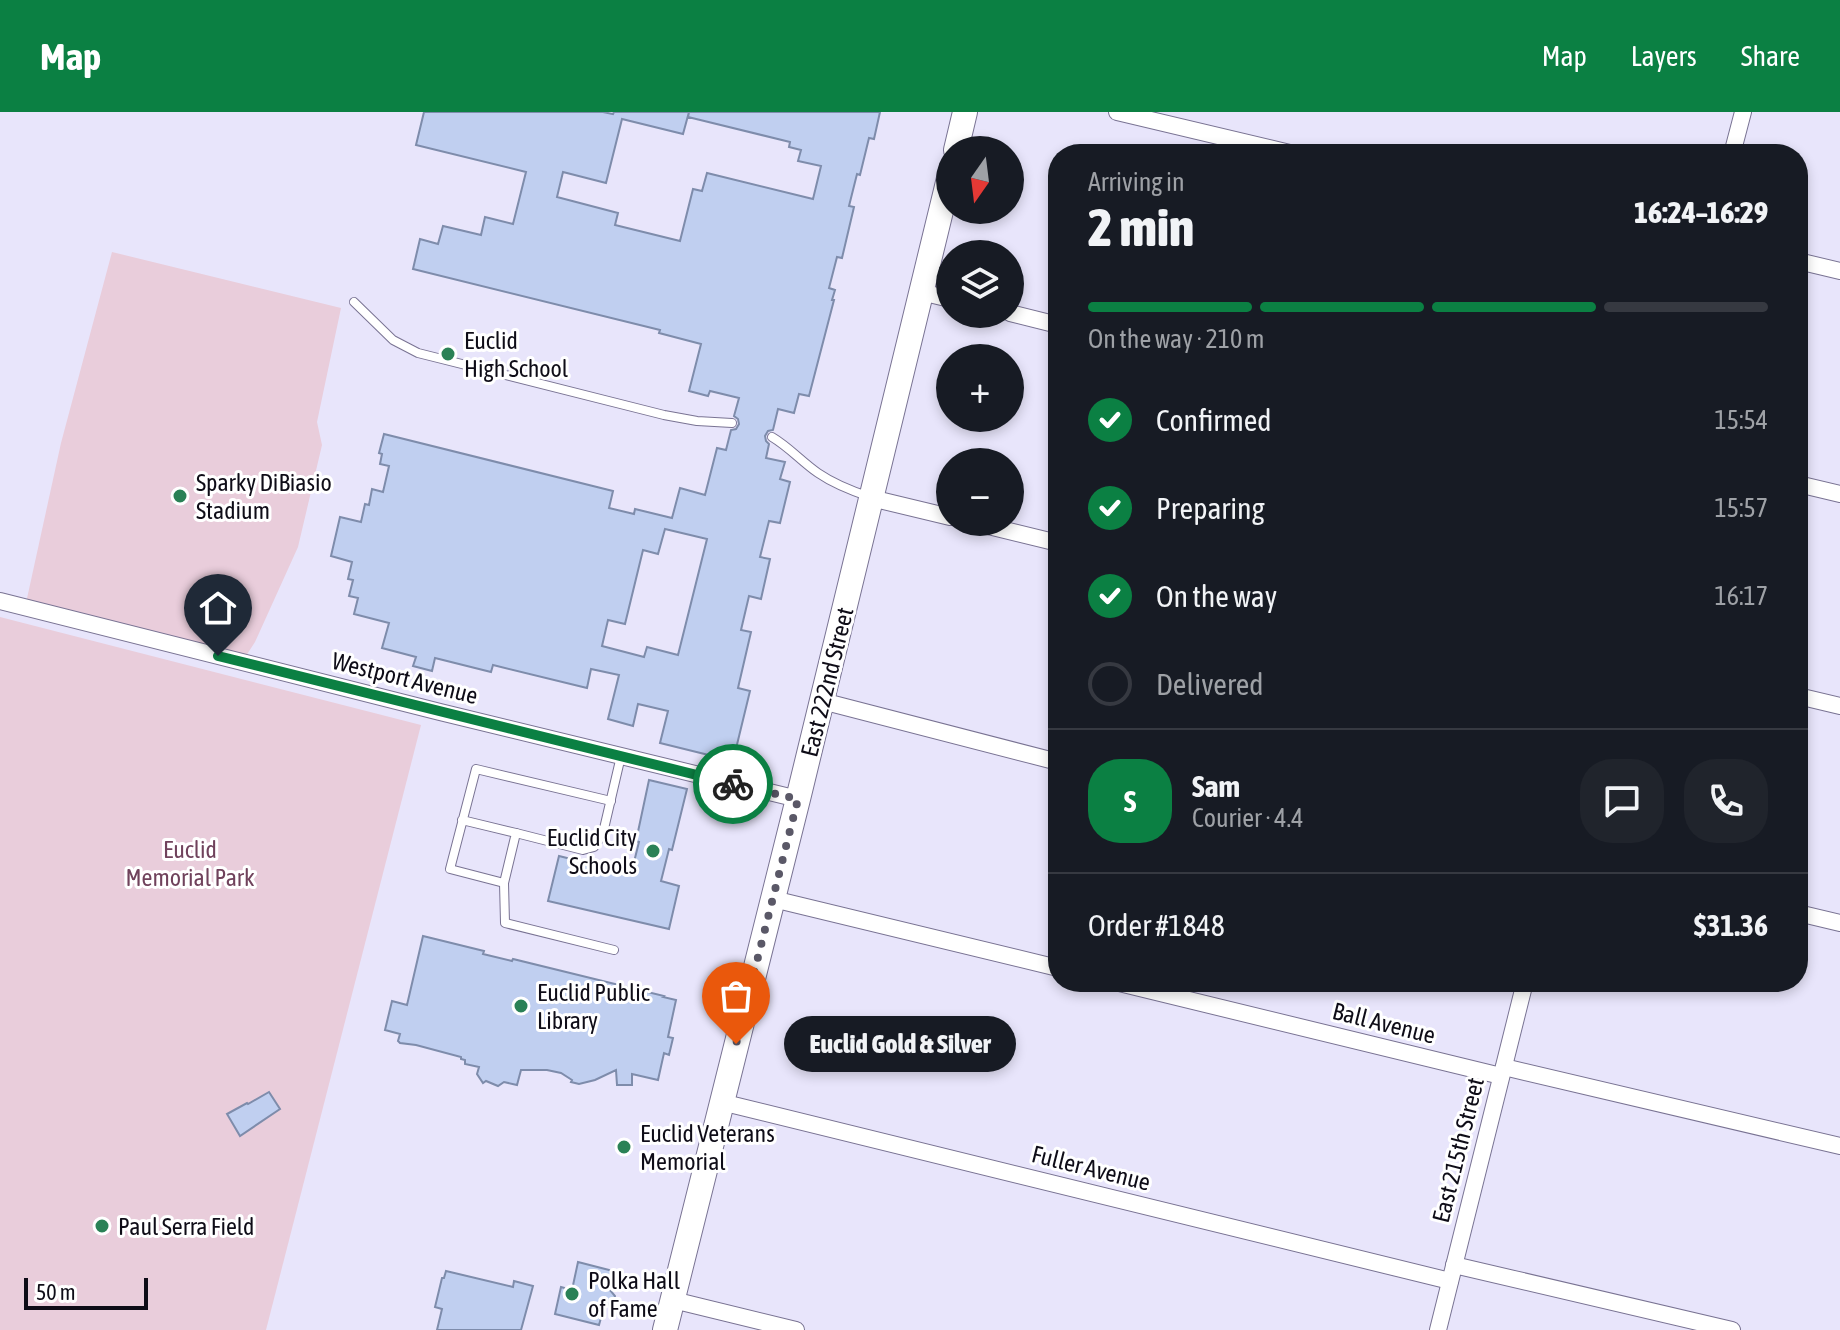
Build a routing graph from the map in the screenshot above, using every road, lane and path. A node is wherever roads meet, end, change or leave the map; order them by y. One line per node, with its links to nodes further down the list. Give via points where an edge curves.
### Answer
1 (965, 112): 4 (street)
2 (1117, 112): 5 (street)
3 (1743, 112): 6 (street)
4 (959, 136)
5 (1252, 144)
6 (1735, 144)
7 (938, 224): 10 (street, East 222nd Street)
8 (1808, 263): 9 (street)
9 (1840, 271)
10 (921, 292): 11 (street); 19 (street, East 222nd Street)
11 (936, 296)
12 (354, 302): 15 (lane, via 393,340 418,353 664,415)
13 (1024, 316): 14 (street)
14 (1048, 322)
15 (732, 423)
16 (772, 437): 19 (lane, via 818,473)
17 (1808, 486): 18 (street)
18 (1840, 494)
19 (871, 498): 20 (street); 25 (street, East 222nd Street)
20 (936, 514)
21 (1024, 535): 22 (street)
22 (1048, 541)
23 (0, 601): 27 (street, Westport Avenue)
24 (1808, 698): 26 (street)
25 (822, 701): 28 (street); 29 (street, East 222nd Street)
26 (1840, 706)
27 (621, 756): 29 (street, Westport Avenue); 30 (lane)
28 (1048, 759)
29 (798, 799): 34 (street, East 222nd Street)
30 (611, 801): 31 (lane, via 476,769); 32 (lane, via 603,833 588,850)
31 (462, 820): 32 (lane); 33 (lane, via 450,869)
32 (516, 833): 33 (lane)
33 (504, 883): 37 (lane, via 505,923)
34 (773, 899): 38 (street); 42 (street, East 222nd Street)
35 (1808, 915): 36 (street)
36 (1840, 923)
37 (614, 950)
38 (1048, 966)
39 (1158, 992): 41 (street, Ball Avenue)
40 (1522, 992): 41 (street, East 215th Street)
41 (1502, 1071): 43 (street, Ball Avenue); 44 (street, East 215th Street)
42 (721, 1102): 44 (street, Fuller Avenue); 45 (street, East 222nd Street)
43 (1840, 1146)
44 (1452, 1273): 48 (street, East 215th Street); 49 (street, Fuller Avenue)
45 (673, 1300): 46 (street, East 222nd Street); 47 (street)
46 (665, 1330)
47 (796, 1330)
48 (1438, 1330)
49 (1732, 1330)

